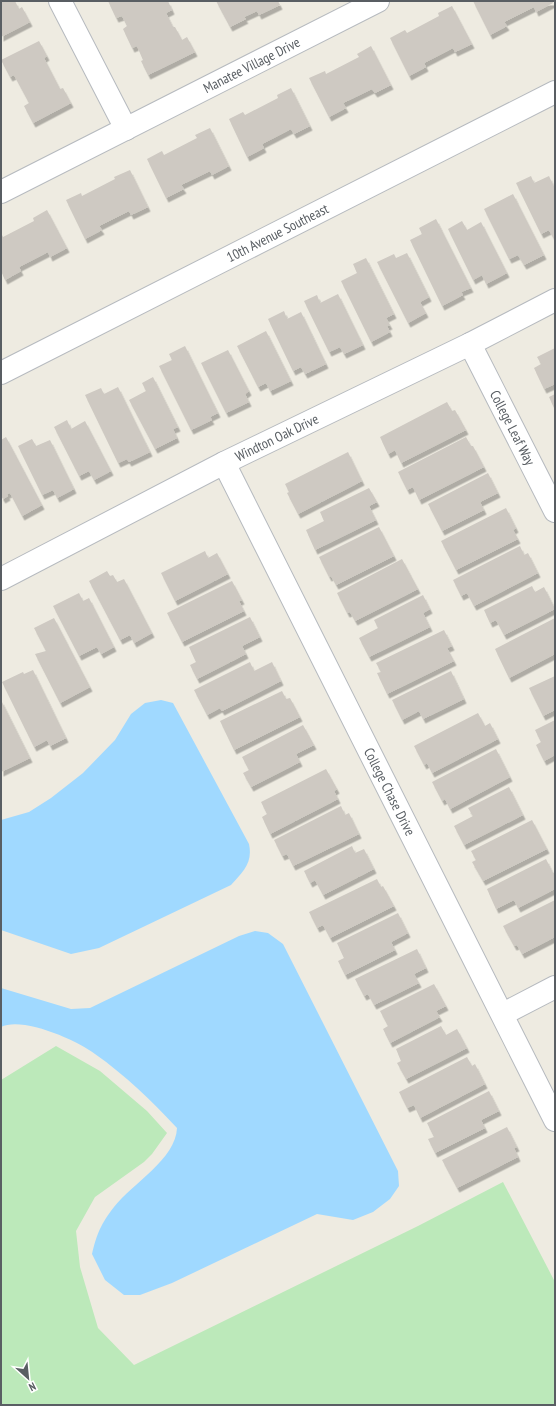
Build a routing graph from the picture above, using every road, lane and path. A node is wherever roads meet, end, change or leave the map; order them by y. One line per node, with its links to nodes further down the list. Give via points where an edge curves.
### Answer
1 (60, 1): 4 (street)
2 (378, 1): 4 (street, Manatee Village Drive)
3 (555, 92): 8 (street, 10th Avenue Southeast)
4 (126, 129): 5 (street, Manatee Village Drive)
5 (1, 192)
6 (555, 300): 7 (street, Windton Oak Drive)
7 (470, 344): 9 (street, Windton Oak Drive); 10 (street, College Leaf Way)
8 (1, 374)
9 (224, 463): 11 (street, Windton Oak Drive); 13 (street, College Chase Drive)
10 (555, 511)
11 (1, 579)
12 (555, 987): 13 (street)
13 (502, 1014): 14 (street, College Chase Drive)
14 (555, 1120)

